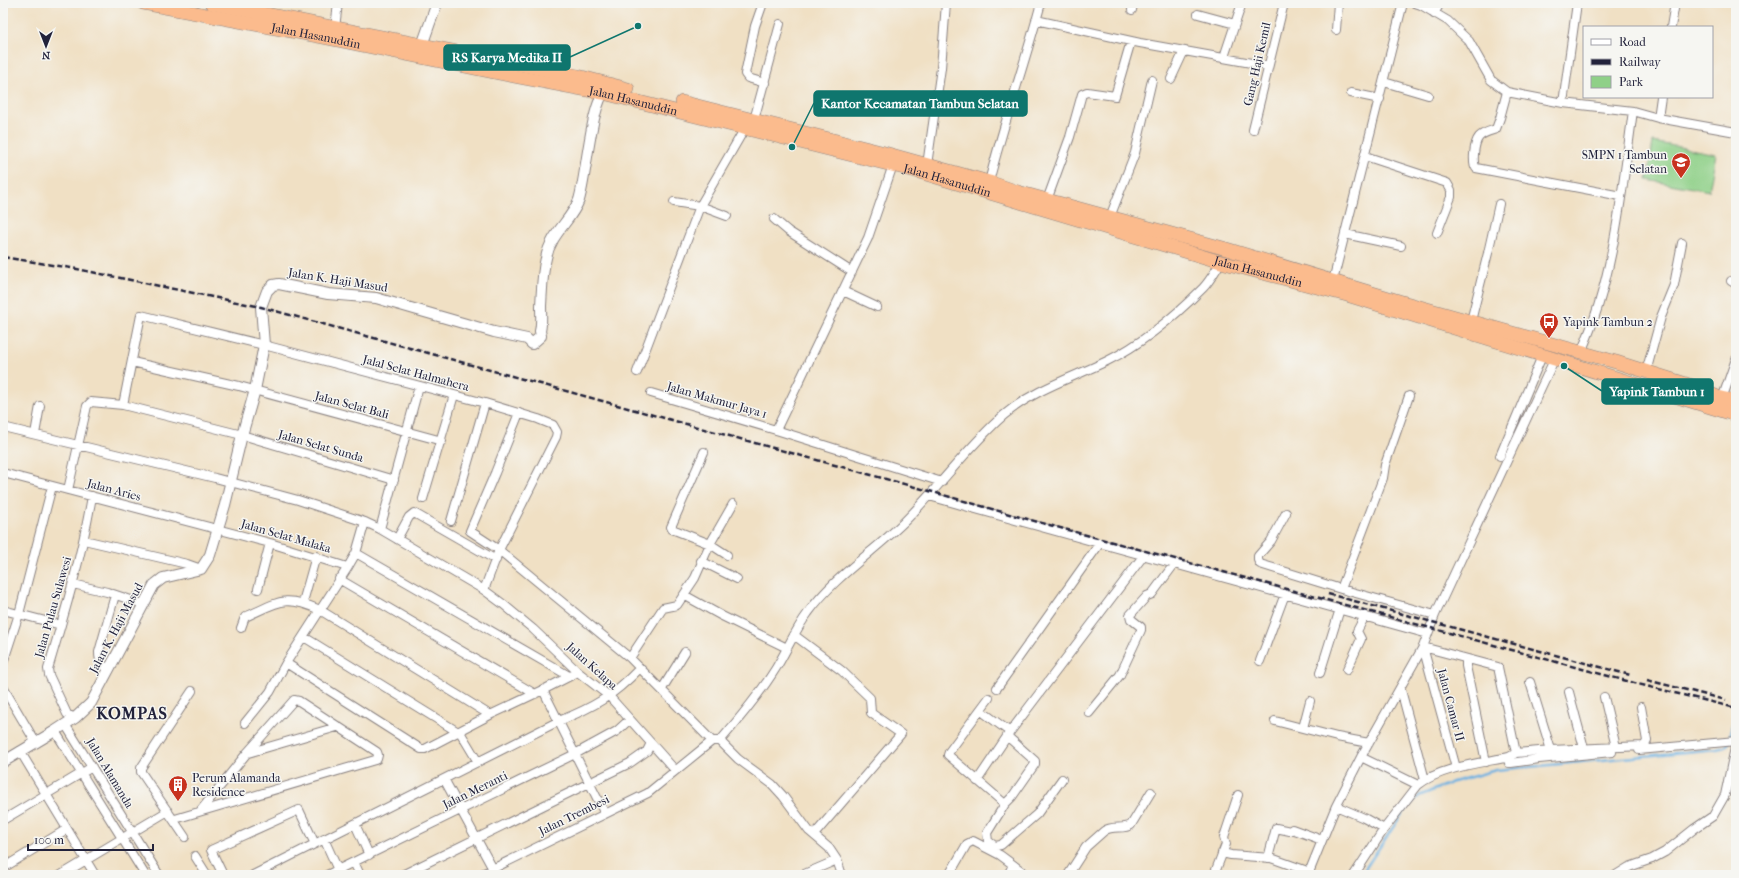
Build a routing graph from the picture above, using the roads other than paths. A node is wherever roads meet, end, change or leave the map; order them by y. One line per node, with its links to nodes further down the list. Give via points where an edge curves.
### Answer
1 (143, 3): 25 (highway, Jalan Hasanuddin)
2 (215, 3): 22 (highway, Jalan Hasanuddin)
3 (338, 3): 22 (street)
4 (437, 3): 25 (street)
5 (763, 3): 32 (street, via 745,74 748,78)
6 (946, 3): 47 (street, via 941,68)
7 (1041, 3): 18 (street)
8 (1242, 3): 20 (street)
9 (1284, 3): 28 (street, Gang Haji Kemil)
10 (1338, 3): 23 (street)
11 (1403, 3): 31 (street)
12 (1415, 3): 17 (street)
13 (1440, 3): 17 (street)
14 (1577, 3): 39 (street)
15 (1675, 3): 21 (street)
16 (1198, 14): 20 (street)
17 (1434, 14): 34 (street, via 1448,21 1469,41 1491,80)
18 (1036, 20): 24 (street); 48 (street)
19 (780, 24): 32 (street)
20 (1235, 24): 27 (street)
21 (1671, 26)
22 (335, 28): 25 (highway, Jalan Hasanuddin)
23 (1336, 30)
24 (1131, 41): 26 (street); 50 (street, via 1115,96 1087,92 1082,94 1070,137)
25 (420, 50): 33 (highway, Jalan Hasanuddin, via 578,76)
26 (1184, 51): 27 (street); 29 (street)
27 (1224, 57): 28 (street)
28 (1268, 66): 43 (street, Gang Haji Kemil)
29 (1171, 79)
30 (1152, 80): 55 (street, via 1135,153)
31 (1384, 82): 36 (street); 38 (street)
32 (765, 83): 42 (street)
33 (607, 89): 42 (highway, Jalan Hasanuddin); 67 (street, Jalan K. Haji Masud, via 596,115 579,200 549,246 542,284 541,336 532,344 527,338 494,332 376,298 328,294 279,284 273,285 267,291 261,307)
34 (1507, 92): 39 (street); 49 (street, via 1496,129 1482,134 1477,141 1474,163 1476,168)
35 (1351, 93): 38 (street)
36 (1428, 95)
37 (1661, 98): 41 (street)
38 (1380, 99): 45 (street)
39 (1563, 103): 40 (street)
40 (1633, 111): 41 (street); 49 (street)
41 (1658, 118): 44 (street)
42 (750, 124): 46 (highway, Jalan Hasanuddin); 47 (highway, Jalan Hasanuddin); 53 (street)
43 (1253, 130)
44 (1736, 132)
45 (1366, 156): 57 (street, via 1447,183 1451,197); 58 (street)
46 (892, 165): 61 (highway, Jalan Hasanuddin); 62 (street, via 868,238)
47 (927, 165): 48 (highway, Jalan Hasanuddin)
48 (989, 182): 50 (highway, Jalan Hasanuddin)
49 (1622, 196): 68 (street, via 1599,304)
50 (1047, 200): 55 (highway, Jalan Hasanuddin)
51 (674, 202): 53 (street)
52 (1499, 204): 66 (street)
53 (700, 206): 54 (street); 72 (street)
54 (728, 216)
55 (1110, 217): 63 (highway, Jalan Hasanuddin)
56 (774, 219): 62 (street)
57 (1437, 233)
58 (1345, 234): 60 (street); 63 (street)
59 (1682, 243): 73 (street, via 1674,285)
60 (1401, 246)
61 (1221, 262): 69 (highway, Jalan Hasanuddin, via 1347,295); 98 (street, Jalan Trembesi, via 1203,288 1145,338 1110,360 1053,384 1016,406 977,441)
62 (852, 272): 64 (street)
63 (1334, 281): 66 (highway, Jalan Hasanuddin)
64 (843, 291): 65 (street); 87 (street)
65 (877, 307)
66 (1471, 321): 68 (highway, Jalan Hasanuddin)
67 (264, 345): 71 (street, Jalal Selat Halmahera, via 141,315); 74 (street, Jalal Selat Halmahera); 75 (street, Jalan K. Haji Masud)
68 (1581, 352): 73 (highway, Jalan Hasanuddin)
69 (1548, 358): 85 (highway, Jalan Hasanuddin); 94 (street); 140 (street)
70 (1736, 359): 79 (street)
71 (132, 362): 75 (street, Jalan Selat Bali); 82 (street)
72 (637, 372)
73 (1646, 372): 79 (highway, Jalan Hasanuddin, via 1702,389)
74 (419, 386): 77 (street, Jalal Selat Halmahera); 88 (street)
75 (256, 390): 88 (street, Jalan Selat Bali); 90 (street, Jalan K. Haji Masud)
76 (651, 393): 87 (street, Jalan Makmur Jaya 1)
77 (454, 395): 81 (street, Jalal Selat Halmahera); 91 (street)
78 (1409, 396): 129 (street, via 1385,465 1383,478)
79 (1722, 399): 80 (highway, Jalan Hasanuddin)
80 (1736, 401)
81 (485, 403): 84 (street, Jalal Selat Halmahera); 106 (street)
82 (122, 405): 90 (street, Jalan Selat Sunda); 92 (street, Jalan Selat Sunda, via 88,403)
83 (40, 406): 89 (street)
84 (519, 413): 115 (street, via 470,531); 115 (street, Jalal Selat Halmahera, via 553,425 557,432)
85 (1736, 415)
86 (3, 427): 89 (street, Jalan Kelapa)
87 (776, 430): 98 (street, Jalan Makmur Jaya 1)
88 (407, 432): 91 (street, Jalan Selat Bali); 96 (street)
89 (34, 434): 92 (street, Jalan Kelapa)
90 (242, 435): 96 (street, Jalan Selat Sunda); 97 (street, Jalan K. Haji Masud)
91 (442, 441): 103 (street)
92 (78, 446): 97 (street, Jalan Kelapa); 100 (street)
93 (704, 452): 114 (street, via 671,527)
94 (1500, 456)
95 (4, 476): 99 (street, Jalan Aries)
96 (394, 480): 108 (street)
97 (230, 482): 107 (street, Jalan Kelapa, via 298,500); 109 (street, Jalan K. Haji Masud)
98 (942, 482): 102 (street, Jalan Trembesi)
99 (52, 486): 100 (street, Jalan Aries); 139 (street)
100 (68, 490): 101 (street, Jalan Aries)
101 (92, 496): 109 (street, Jalan Aries); 111 (street, Jalan Pulau Sulawesi)
102 (929, 496): 113 (street); 145 (street, Jalan Trembesi, via 903,523 841,576 808,613)
103 (424, 499)
104 (733, 504): 114 (street)
105 (1286, 514): 129 (street, via 1271,541 1258,556 1260,564)
106 (451, 521)
107 (365, 522): 108 (street, Jalan Kelapa); 116 (street)
108 (380, 529): 110 (street, Jalan Kelapa)
109 (218, 530): 112 (street, Jalan Selat Malaka); 124 (street, Jalan K. Haji Masud, via 210,555)
110 (397, 539): 120 (street, via 414,513); 130 (street, Jalan Kelapa)
111 (84, 540): 124 (street); 127 (street, Jalan Pulau Sulawesi)
112 (270, 543): 119 (street, Jalan Selat Malaka); 128 (street)
113 (1100, 543): 118 (street); 163 (street)
114 (710, 544): 117 (street); 121 (street)
115 (499, 550): 120 (street); 150 (street)
116 (356, 553): 125 (street); 160 (street)
117 (727, 555)
118 (1144, 555): 122 (street); 188 (street)
119 (316, 556): 123 (street, Jalan Selat Malaka); 134 (street)
120 (496, 560): 130 (street)
121 (701, 561): 126 (street); 133 (street, via 695,578)
122 (1175, 564): 131 (street); 176 (street, via 1152,594 1147,596 1130,615 1141,630 1120,675)
123 (347, 567)
124 (201, 569): 135 (street, Jalan K. Haji Masud, via 163,578 154,585)
125 (340, 579): 138 (street); 169 (street)
126 (737, 580)
127 (73, 584): 132 (street); 142 (street, Jalan Pulau Sulawesi)
128 (258, 589)
129 (1341, 589): 140 (street)
130 (484, 590): 158 (street, Jalan Kelapa, via 533,629)
131 (1285, 594): 136 (street); 152 (street)
132 (115, 595): 135 (street); 156 (street, via 99,652 99,660)
133 (684, 595): 148 (street); 150 (street, via 677,605 663,608)
134 (303, 602): 138 (street); 143 (street, via 278,602 245,617)
135 (143, 604): 156 (street, Jalan K. Haji Masud)
136 (1340, 609): 141 (street); 159 (street)
137 (3, 610): 139 (street)
138 (320, 610): 146 (street); 177 (street)
139 (19, 614): 142 (street); 153 (street)
140 (1435, 615): 144 (street)
141 (1365, 616): 144 (street); 157 (street, via 1357,631 1360,642)
142 (61, 625): 178 (street, Jalan Pulau Sulawesi, via 48,669 67,714)
143 (241, 628)
144 (1428, 634): 147 (street)
145 (794, 635): 148 (street, Jalan Trembesi); 229 (street, via 842,671 870,698 871,713 901,734)
146 (304, 637): 154 (street); 187 (street)
147 (1423, 647): 151 (street); 166 (street); 206 (street, Jalan Camar II)
148 (787, 648): 189 (street, Jalan Trembesi, via 742,716)
149 (685, 652): 164 (street)
150 (630, 658): 155 (street)
151 (1468, 659): 200 (street, via 1498,667); 204 (street, via 1466,666)
152 (1260, 660)
153 (3, 663)
154 (286, 663): 182 (street, via 270,692); 187 (street, via 421,749)
155 (639, 668): 164 (street); 170 (street, via 624,685)
156 (109, 670): 178 (street, Jalan K. Haji Masud, via 91,703)
157 (1347, 670)
158 (578, 672): 160 (street); 170 (street, Jalan Kelapa)
159 (1320, 673)
160 (569, 676): 165 (street)
161 (1530, 682): 196 (street)
162 (3, 687): 191 (street)
163 (997, 688)
164 (662, 689): 189 (street)
165 (544, 690): 169 (street); 180 (street)
166 (1401, 690): 193 (street); 213 (street)
167 (192, 691): 221 (street, via 141,768 143,777)
168 (1569, 692): 195 (street)
169 (535, 694): 177 (street)
170 (609, 696): 179 (street, Jalan Kelapa); 180 (street, via 597,705)
171 (1604, 697): 194 (street)
172 (988, 698): 175 (street)
173 (1310, 701): 185 (street)
174 (1642, 707): 194 (street, via 1647,741 1645,745)
175 (980, 710): 188 (street); 211 (street, via 948,753 949,758)
176 (1089, 713)
177 (490, 715): 187 (street)
178 (74, 718): 183 (street, Jalan K. Haji Masud)
179 (629, 720): 192 (street, Jalan Kelapa); 199 (street, Jalan Meranti, via 617,731)
180 (559, 721): 199 (street); 203 (street)
181 (1275, 721): 185 (street)
182 (245, 723)
183 (65, 724): 186 (street, Jalan K. Haji Masud); 205 (street, Jalan Alamanda)
184 (337, 727): 198 (street); 198 (street, via 294,700); 219 (street, via 377,752 378,757 245,800)
185 (1303, 728): 193 (street)
186 (55, 731): 191 (street, Jalan K. Haji Masud); 208 (street, Jalan Alamanda)
187 (459, 732): 203 (street)
188 (1008, 734): 211 (street); 217 (street, via 1035,761 1035,764)
189 (716, 741): 207 (street, Jalan Trembesi); 229 (street, via 772,784)
190 (1732, 742): 200 (street, via 1509,763); 267 (street, via 1725,795 1713,816 1665,852)
191 (36, 743): 197 (street, Jalan K. Haji Masud)
192 (652, 743): 207 (street, Jalan Kelapa); 212 (street, via 639,758)
193 (1369, 743): 201 (street)
194 (1616, 747): 195 (street)
195 (1584, 748): 196 (street)
196 (1551, 750): 200 (street)
197 (20, 751): 202 (street, Jalan K. Haji Masud); 215 (street)
198 (247, 753): 219 (street)
199 (576, 754): 212 (street); 220 (street, Jalan Meranti)
200 (1512, 755): 204 (street)
201 (1361, 757): 213 (street); 218 (street)
202 (3, 762)
203 (478, 762): 209 (street)
204 (1486, 762): 206 (street)
205 (92, 767): 208 (street); 228 (street, Jalan Alamanda)
206 (1456, 768): 213 (street)
207 (675, 770): 222 (street, Jalan Trembesi, via 648,793)
208 (81, 774): 215 (street); 231 (street, Jalan Alamanda)
209 (444, 779): 220 (street); 225 (street)
210 (1062, 779): 217 (street, via 1037,814 1001,845 995,846 988,841 987,833)
211 (977, 781): 217 (street)
212 (590, 783): 222 (street); 232 (street)
213 (1421, 783): 227 (street)
214 (1151, 792): 264 (street, via 1131,824 1126,827 1107,828 1086,847)
215 (47, 794): 224 (street); 226 (street)
216 (1238, 795): 236 (street, via 1224,837 1226,844)
217 (1005, 804)
218 (1336, 806): 227 (street); 234 (street)
219 (201, 810): 223 (street)
220 (461, 810): 232 (street); 237 (street, Jalan Meranti)
221 (168, 811): 223 (street); 228 (street)
222 (605, 814): 245 (street, Jalan Trembesi)
223 (174, 819): 230 (street)
224 (3, 820)
225 (355, 824): 233 (street); 237 (street)
226 (68, 829): 240 (street); 244 (street)
227 (1384, 829): 266 (street)
228 (132, 832): 231 (street); 251 (street, Jalan Alamanda)
229 (814, 835): 241 (street, via 829,848)
230 (185, 836)
231 (122, 838): 240 (street); 250 (street, Jalan Alamanda)
232 (477, 838): 245 (street); 257 (street)
233 (324, 839): 235 (street); 246 (street)
234 (1322, 840): 239 (street, via 1292,829 1290,831 1276,828); 247 (street)
235 (316, 844): 253 (street, via 299,810 211,850); 254 (street)
236 (1222, 853): 239 (street); 265 (street)
237 (369, 855): 242 (street, Jalan Meranti)
238 (196, 856): 252 (street)
239 (1268, 858): 247 (street)
240 (86, 860): 248 (street); 249 (street)
241 (837, 860): 259 (street); 260 (street)
242 (354, 862): 246 (street, Jalan Meranti); 256 (street)
243 (1013, 865): 261 (street, via 973,841 969,842); 262 (street); 263 (street)
244 (3, 868)
245 (493, 868): 258 (street, Jalan Trembesi)
246 (338, 870): 255 (street, Jalan Meranti)
247 (1309, 873)
248 (61, 875)
249 (95, 875)
250 (145, 875)
251 (159, 875)
252 (207, 875)
253 (223, 875)
254 (253, 875)
255 (327, 875)
256 (360, 875)
257 (402, 875)
258 (480, 875)
259 (802, 875)
260 (842, 875)
261 (949, 875)
262 (1008, 875)
263 (1027, 875)
264 (1068, 875)
265 (1214, 875)
266 (1354, 875)
267 (1616, 875)

